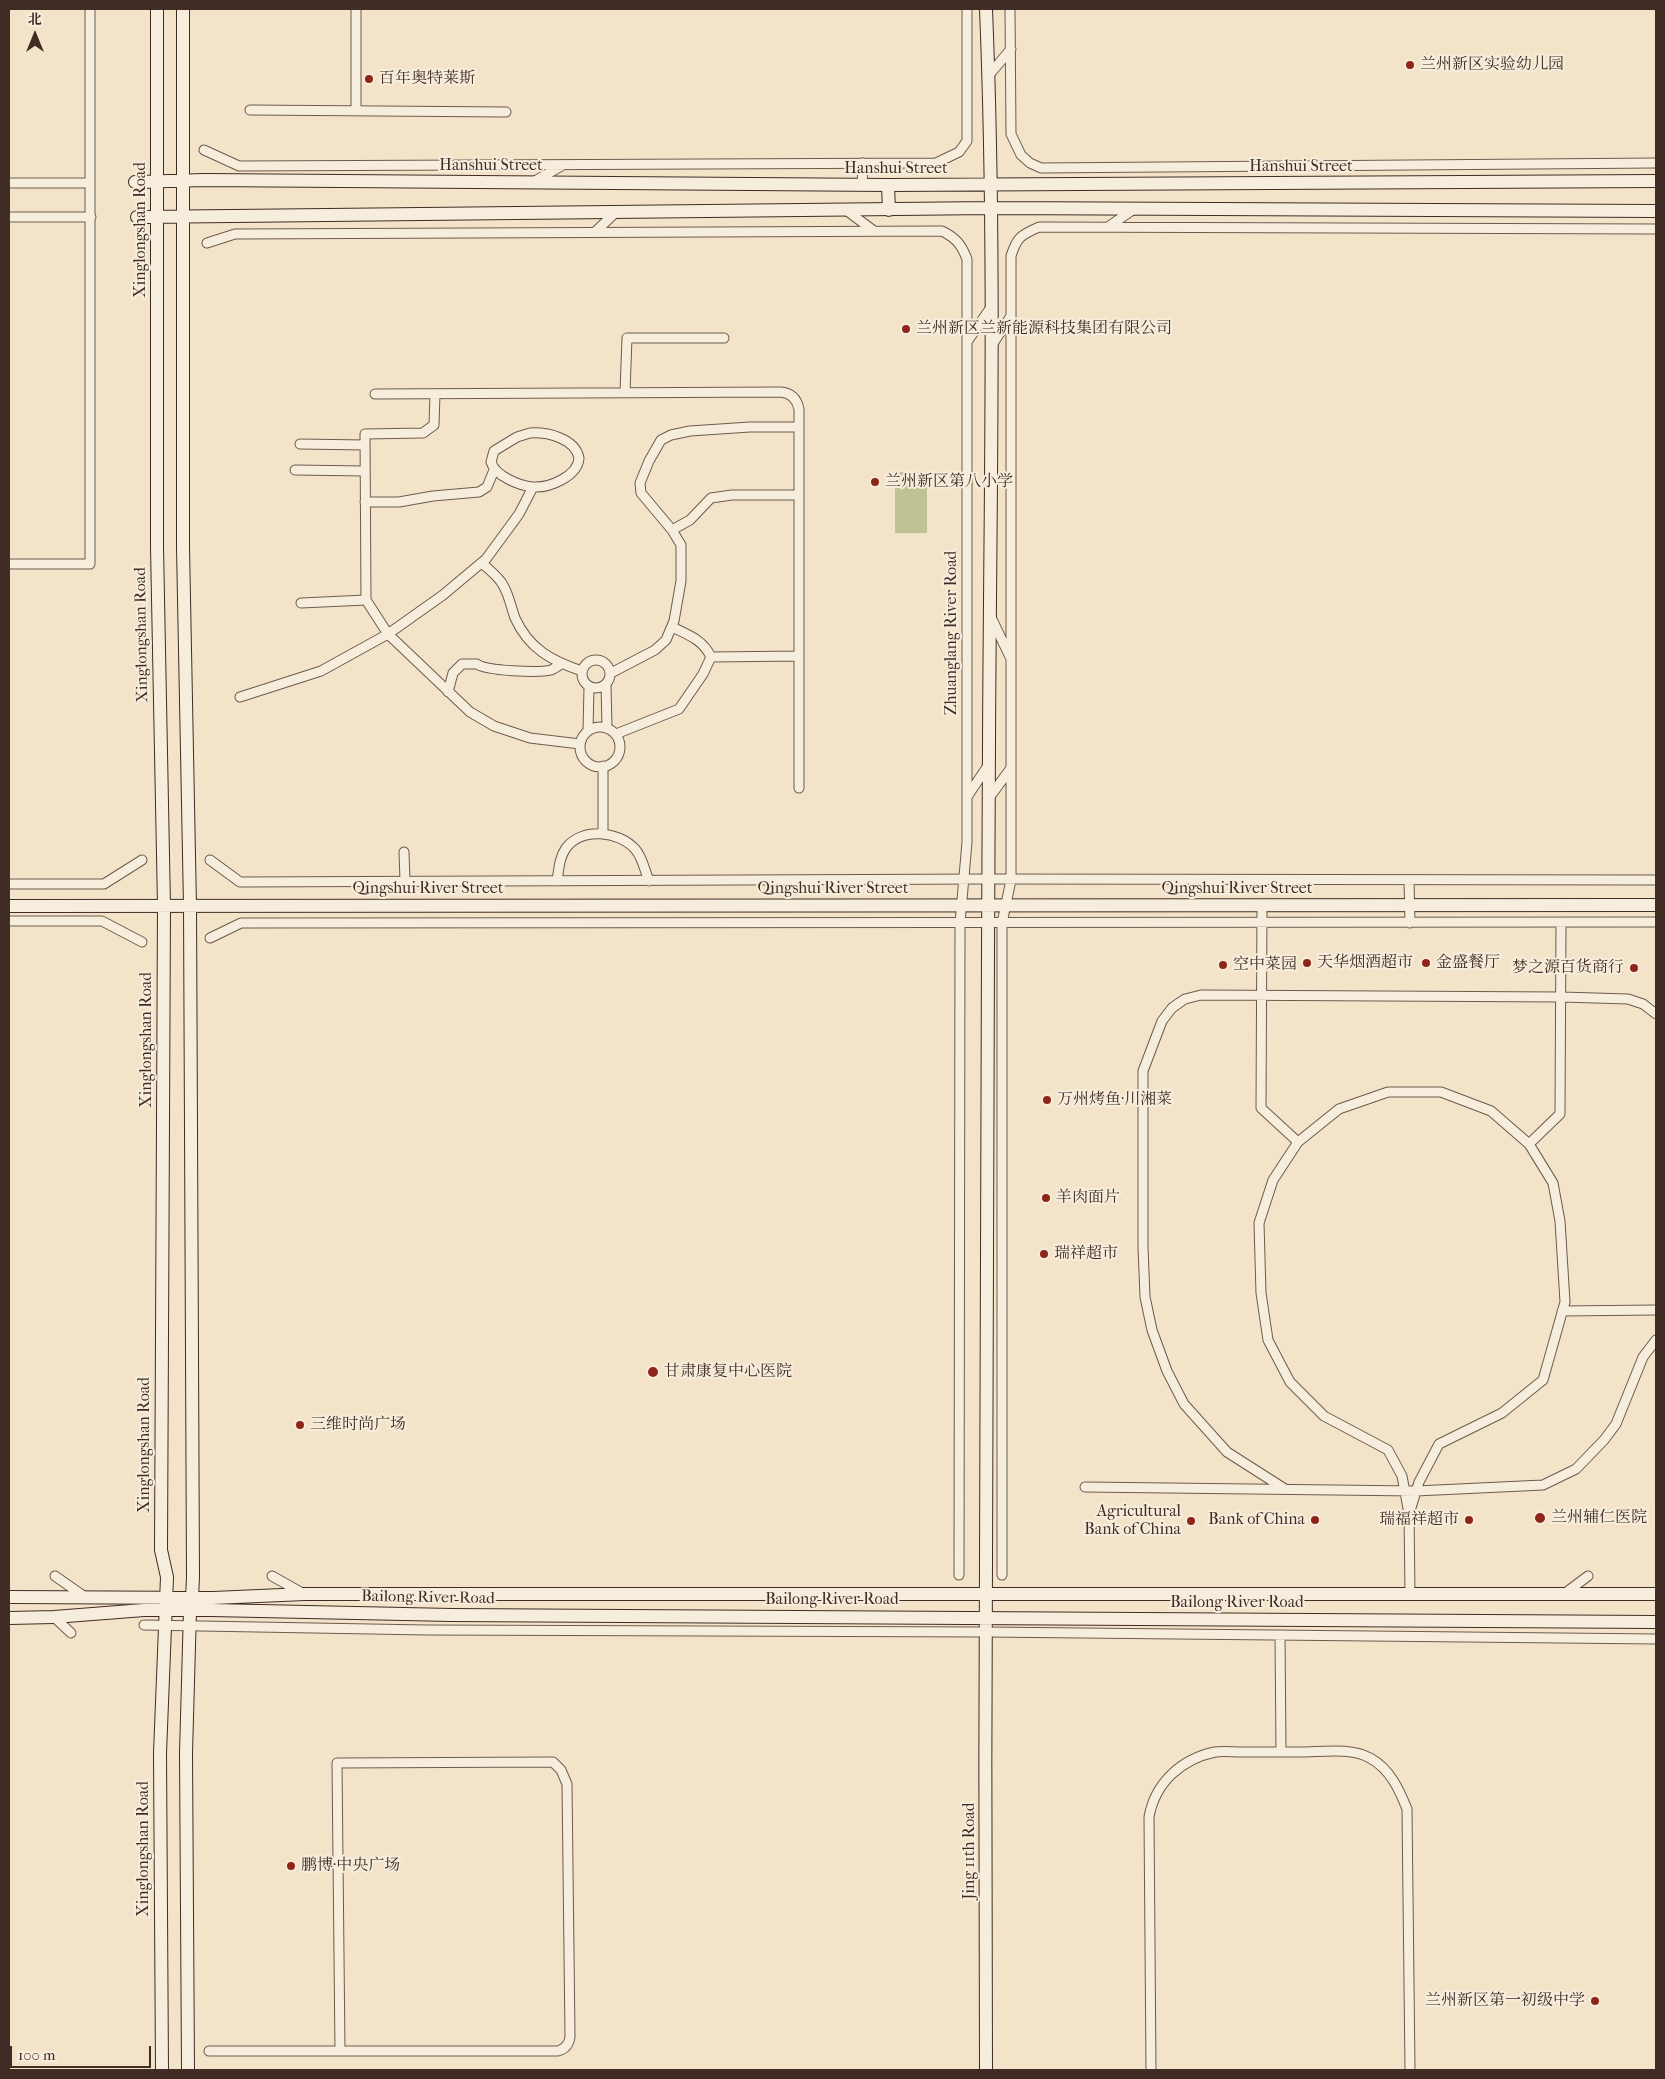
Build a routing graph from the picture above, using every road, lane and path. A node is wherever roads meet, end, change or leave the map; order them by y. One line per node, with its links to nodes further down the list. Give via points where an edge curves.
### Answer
1 (90, 9): 23 (street)
2 (157, 9): 18 (street, Xinglongshan Road)
3 (183, 9): 19 (street)
4 (356, 9): 11 (street)
5 (967, 9): 14 (street, via 967,141 959,152 936,163)
6 (986, 9): 9 (street, Jing 11th Road)
7 (1010, 9): 8 (street)
8 (1011, 50): 9 (street); 17 (street, via 1011,134 1021,155 1041,168)
9 (989, 75): 28 (street, Jing 11th Road)
10 (250, 110): 11 (street)
11 (356, 110): 12 (street)
12 (506, 112)
13 (204, 150): 16 (street, via 239,166)
14 (863, 163): 16 (street); 26 (street)
15 (1656, 163): 17 (street)
16 (563, 165): 24 (street)
17 (1112, 168): 25 (street)
18 (158, 181): 19 (street, Hanshui Street); 21 (street, Hanshui Street); 38 (street, Xinglongshan Road)
19 (184, 181): 24 (street, Hanshui Street); 39 (street)
20 (1656, 181): 25 (street, Hanshui Street)
21 (135, 182)
22 (9, 183): 23 (street)
23 (90, 183): 36 (street)
24 (533, 183): 26 (street, Hanshui Street)
25 (1132, 184): 28 (street, Hanshui Street)
26 (862, 185): 27 (street, Hanshui Street)
27 (888, 185): 28 (street, Hanshui Street); 32 (street)
28 (991, 185): 29 (street, Jing 11th Road)
29 (991, 208): 30 (street); 32 (street); 45 (street, Jing 11th Road)
30 (1134, 209): 33 (street); 40 (street)
31 (846, 210): 32 (street); 34 (street); 42 (street)
32 (889, 210)
33 (1656, 211)
34 (615, 213): 39 (street); 43 (street)
35 (9, 217): 36 (street)
36 (91, 217): 64 (street, via 90,564)
37 (136, 217): 38 (street)
38 (157, 217): 39 (street); 110 (street, Xinglongshan Road, via 157,547)
39 (183, 217): 111 (street, via 183,547)
40 (1108, 227): 41 (street); 46 (street, via 1039,227 1016,240 1011,256)
41 (1656, 229)
42 (874, 231): 43 (street); 48 (street, Zhuanglang River Road, via 942,231 961,243 967,259)
43 (595, 232): 44 (street, via 235,234)
44 (207, 243)
45 (991, 307): 48 (street); 49 (street, Jing 11th Road)
46 (1011, 316): 49 (street); 72 (street)
47 (724, 338): 50 (street, via 627,338)
48 (967, 342): 88 (street, Zhuanglang River Road)
49 (991, 347): 67 (street, Jing 11th Road)
50 (625, 392): 52 (street); 53 (street, via 784,392 792,396 798,405)
51 (375, 394): 52 (street)
52 (435, 394): 55 (street, via 434,425 423,433 365,434)
53 (799, 427): 60 (street); 62 (street, via 690,431 661,440 640,483 641,493)
54 (300, 444): 55 (street)
55 (365, 445): 58 (street)
56 (295, 470): 58 (street)
57 (494, 470): 59 (street, via 510,480); 59 (street, via 491,462 494,451 524,435 552,435 574,448 580,458 575,469 562,480); 61 (street, via 487,487 479,492 399,502)
58 (365, 471): 61 (street)
59 (533, 487): 63 (street, via 519,514)
60 (799, 495): 62 (street, via 711,498 690,520); 70 (street)
61 (365, 502): 65 (street)
62 (672, 530): 68 (street, via 681,545 682,559)
63 (482, 563): 69 (street); 73 (street, via 503,584 524,633 545,656)
64 (9, 564)
65 (366, 600): 66 (street); 69 (street)
66 (301, 603)
67 (991, 616): 72 (street); 84 (street, Jing 11th Road)
68 (672, 627): 71 (street, via 695,637); 75 (street, via 666,640 655,650)
69 (388, 634): 78 (street); 79 (street, via 322,671)
70 (799, 656): 71 (street); 87 (street)
71 (711, 657): 82 (street, via 679,709)
72 (1011, 660): 86 (street)
73 (561, 664): 74 (street); 78 (street, via 551,670 499,670 482,668 478,664 462,664 453,673)
74 (582, 671): 75 (street, via 587,663 599,660 607,664); 77 (street, via 583,680)
75 (611, 673): 76 (street)
76 (606, 685): 77 (street); 80 (street)
77 (589, 687): 81 (street)
78 (448, 692): 83 (street, via 470,712 494,726 530,738)
79 (240, 697)
80 (608, 728): 81 (street, via 597,727); 82 (street)
81 (588, 731): 83 (street)
82 (616, 734): 85 (street, via 620,744 618,754)
83 (580, 744): 85 (street, via 588,762)
84 (989, 764): 88 (street); 89 (street, Jing 11th Road)
85 (603, 766): 90 (street)
86 (1011, 768): 89 (street); 96 (street)
87 (799, 788)
88 (967, 797): 95 (street, Zhuanglang River Road)
89 (989, 798): 94 (street, Jing 11th Road)
90 (603, 834): 100 (street, via 582,838 567,847 560,859); 101 (street, via 625,839 637,851)
91 (404, 852): 99 (street)
92 (142, 860): 102 (street, via 104,884)
93 (210, 860): 99 (street, via 240,882)
94 (989, 879): 95 (street); 96 (street); 103 (street, Jing 11th Road)
95 (964, 880): 101 (street); 104 (street, Zhuanglang River Road)
96 (1011, 880): 97 (street); 105 (street)
97 (1410, 880): 98 (street); 107 (street)
98 (1656, 880)
99 (405, 881): 100 (street)
100 (557, 881): 101 (street)
101 (649, 881)
102 (9, 884)
103 (989, 904): 104 (street, Qingshui River Street); 105 (street, Qingshui River Street); 116 (street, Jing 11th Road)
104 (961, 905): 111 (street, Qingshui River Street); 115 (street, Zhuanglang River Road)
105 (1006, 905): 106 (street, Qingshui River Street); 116 (street)
106 (1262, 905): 107 (street, Qingshui River Street); 117 (street)
107 (1410, 905): 108 (street, Qingshui River Street); 118 (street)
108 (1656, 905)
109 (9, 906): 110 (street, Qingshui River Street)
110 (164, 906): 111 (street, Qingshui River Street); 146 (street, Xinglongshan Road, via 161,1550 167,1577)
111 (190, 906): 147 (street)
112 (9, 921): 120 (street, via 102,921)
113 (1561, 922): 114 (street); 118 (street); 122 (street)
114 (1656, 922)
115 (960, 923): 116 (street); 119 (street, via 241,924); 134 (street, Zhuanglang River Road)
116 (995, 923): 117 (street); 135 (street); 143 (street, Jing 11th Road)
117 (1262, 923): 118 (street); 121 (street)
118 (1410, 923)
119 (210, 938)
120 (142, 942)
121 (1262, 994): 122 (street); 124 (street, via 1261,1108); 130 (street, via 1201,995 1185,999 1167,1014 1156,1036 1143,1071 1145,1297 1152,1330 1167,1371 1184,1404 1227,1452)
122 (1562, 997): 123 (street, via 1628,999 1643,1004); 125 (street, via 1560,1114)
123 (1656, 1014)
124 (1298, 1142): 125 (street, via 1339,1109 1388,1092 1441,1092 1491,1111); 131 (street, via 1273,1180 1259,1223 1260,1293 1268,1340 1290,1382 1324,1416 1388,1450 1402,1476)
125 (1529, 1144): 127 (street, via 1553,1183 1560,1221)
126 (1656, 1310): 127 (street)
127 (1562, 1311): 132 (street, via 1543,1380 1502,1413 1439,1444)
128 (1656, 1340): 132 (street, via 1643,1357 1616,1424 1576,1469 1543,1485)
129 (1085, 1487): 130 (street)
130 (1286, 1489): 131 (street)
131 (1405, 1490): 132 (street); 133 (street)
132 (1416, 1491): 133 (street)
133 (1409, 1514): 140 (street)
134 (959, 1575)
135 (1002, 1575)
136 (55, 1576): 145 (street)
137 (272, 1576): 139 (street)
138 (1588, 1576): 141 (street)
139 (304, 1594): 143 (street, Bailong River Road); 147 (street, Bailong River Road)
140 (1410, 1594): 141 (street, Bailong River Road); 143 (street, Bailong River Road)
141 (1564, 1594): 142 (street, Bailong River Road)
142 (1656, 1594)
143 (986, 1595): 151 (street, Jing 11th Road)
144 (9, 1597): 145 (street, Bailong River Road)
145 (85, 1597): 146 (street, Bailong River Road)
146 (166, 1604): 147 (street, Bailong River Road); 150 (street, Bailong River Road); 155 (street, Xinglongshan Road)
147 (191, 1604): 148 (street, Bailong River Road); 156 (street)
148 (279, 1612): 149 (street, Bailong River Road); 157 (street)
149 (452, 1615): 151 (street, Bailong River Road); 158 (street)
150 (54, 1617): 152 (street, Bailong River Road); 160 (street)
151 (986, 1617): 153 (street, Bailong River Road); 159 (street, Jing 11th Road)
152 (9, 1618)
153 (1656, 1622)
154 (144, 1625): 155 (street, Bailong River Road)
155 (164, 1625): 156 (street, Bailong River Road); 166 (street, Xinglongshan Road, via 160,1753)
156 (190, 1625): 157 (street, Bailong River Road); 167 (street, via 186,1753)
157 (310, 1627): 158 (street, Bailong River Road)
158 (427, 1630): 159 (street, Bailong River Road)
159 (986, 1632): 161 (street, Bailong River Road); 168 (street, Jing 11th Road)
160 (70, 1633)
161 (1280, 1635): 162 (street, Bailong River Road); 163 (street)
162 (1656, 1639)
163 (1281, 1752): 169 (street, via 1216,1752 1192,1760 1171,1774 1152,1801 1149,1817); 170 (street, via 1346,1751 1369,1757 1384,1767 1398,1786 1407,1809)
164 (209, 2051): 165 (street)
165 (340, 2051): 165 (street, via 337,1762 553,1762 567,1784 570,2036 567,2046 558,2051)
166 (162, 2070)
167 (188, 2070)
168 (986, 2070)
169 (1151, 2070)
170 (1410, 2070)

